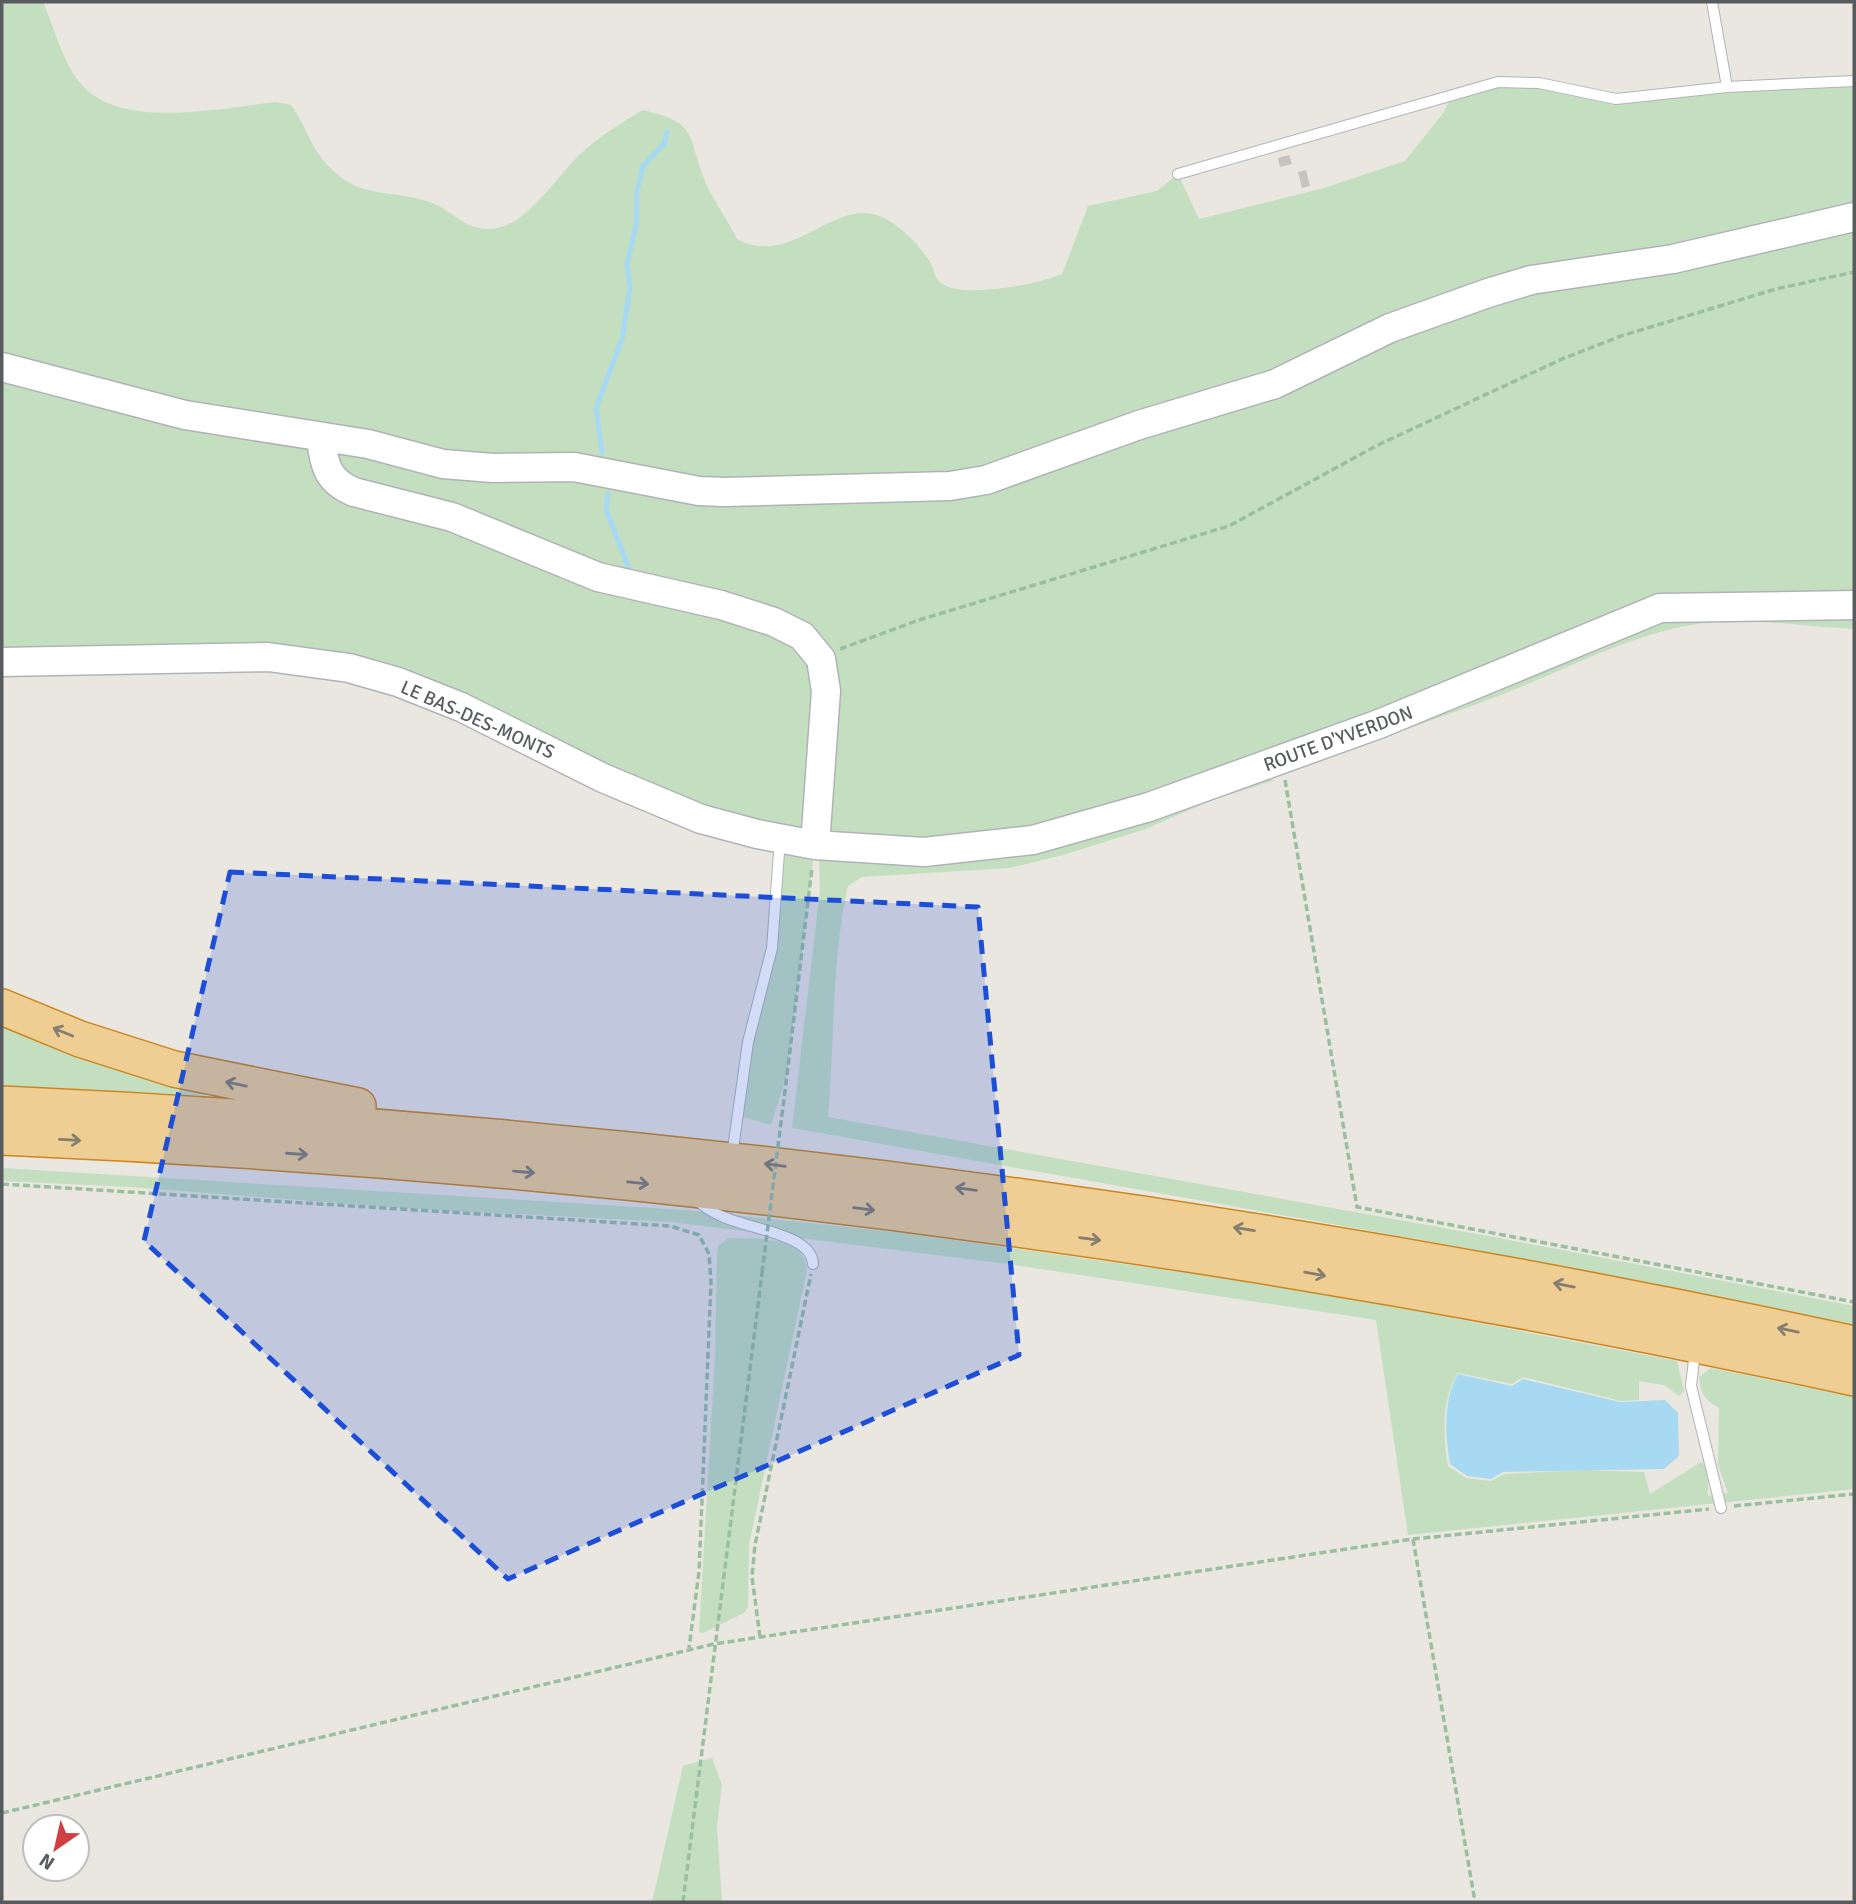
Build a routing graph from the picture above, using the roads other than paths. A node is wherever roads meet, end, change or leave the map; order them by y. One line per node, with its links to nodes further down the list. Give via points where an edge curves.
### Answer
1 (1712, 2): 3 (lane)
2 (1854, 80): 3 (lane)
3 (1727, 88): 4 (lane, via 1616,99 1539,83 1498,82)
4 (1178, 174)
5 (1854, 218): 7 (street, via 1673,259 1543,278 1488,293 1390,328 1308,370 1248,393 1139,425 1017,471 950,486 699,491 574,467 443,464 368,444)
6 (2, 367): 7 (street, via 185,415)
7 (321, 439): 11 (street, via 324,466 342,487 452,517 598,577 721,605 802,636 821,659 826,691)
8 (1854, 605): 11 (street, ROUTE D'YVERDON, via 1660,608 1453,695 1287,772 1033,840 924,852)
9 (2, 662): 10 (street, LE BAS-DES-MONTS, via 259,657 349,668 461,707 672,808)
10 (780, 839): 11 (street, LE BAS-DES-MONTS); 16 (lane, via 772,948 748,1042)
11 (815, 845)
12 (2, 1007): 15 (highway, one-way to 12, via 174,1069 80,1039)
13 (2, 1104): 15 (highway)
14 (2, 1137): 17 (highway, one-way to 17, via 328,1156)
15 (541, 1141): 16 (highway)
16 (732, 1160): 20 (highway, one-way to 16, via 1303,1239 1021,1196)
17 (689, 1188): 18 (lane, via 706,1210 720,1218 798,1241 810,1250); 19 (highway, one-way to 19, via 1151,1248 1459,1298)
18 (813, 1264)
19 (1696, 1344): 21 (highway); 22 (lane, via 1691,1386)
20 (1854, 1344)
21 (1854, 1378)
22 (1721, 1508)

